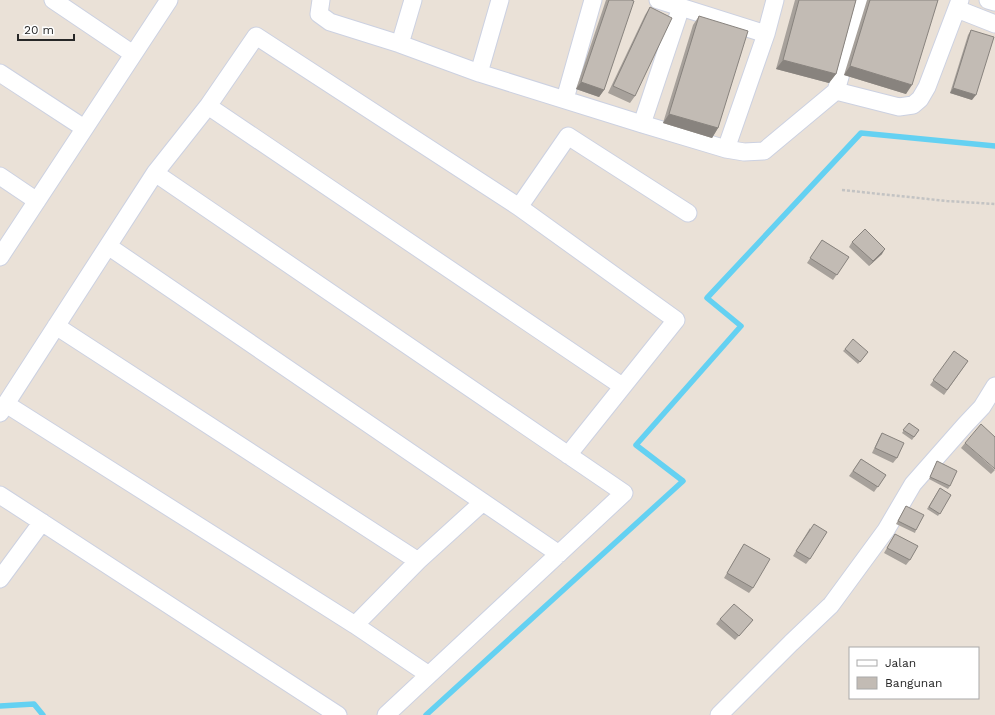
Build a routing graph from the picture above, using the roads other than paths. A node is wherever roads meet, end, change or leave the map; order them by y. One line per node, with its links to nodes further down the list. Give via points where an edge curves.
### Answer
1 (53, 0): 17 (street)
2 (168, 0): 17 (street)
3 (321, 0): 16 (street, via 319,14 326,19)
4 (413, 0): 16 (street)
5 (500, 0): 19 (street)
6 (594, 0): 21 (street)
7 (658, 0): 13 (street)
8 (775, 0): 15 (street)
9 (862, 0): 20 (street)
10 (988, 0): 11 (street)
11 (995, 2)
12 (959, 5): 14 (street); 20 (street, via 927,86 920,99 913,105 899,107)
13 (681, 7): 15 (street); 23 (street)
14 (995, 24)
15 (766, 34): 25 (street)
16 (400, 44): 19 (street)
17 (133, 54): 24 (street)
18 (0, 73): 24 (street)
19 (480, 73): 21 (street)
20 (836, 91): 25 (street, via 764,150 744,152)
21 (565, 99): 23 (street)
22 (208, 106): 26 (street); 29 (street, via 256,36); 34 (street)
23 (642, 124): 25 (street)
24 (84, 128): 28 (street)
25 (726, 148)
26 (155, 173): 31 (street); 37 (street)
27 (0, 176): 28 (street)
28 (37, 201): 32 (street)
29 (519, 207): 30 (street, via 568,136); 34 (street, via 676,320)
30 (688, 213)
31 (108, 246): 33 (street); 39 (street)
32 (0, 257)
33 (56, 326): 36 (street); 42 (street)
34 (622, 386): 37 (street)
35 (995, 386): 48 (street, via 982,407 964,424 913,484 886,530 831,605)
36 (3, 408): 44 (street)
37 (568, 454): 41 (street, via 624,493)
38 (0, 495): 40 (street)
39 (483, 502): 41 (street); 42 (street)
40 (42, 522): 43 (street); 46 (street)
41 (559, 554): 45 (street)
42 (418, 561): 44 (street)
43 (0, 579)
44 (355, 625): 45 (street)
45 (429, 675): 47 (street)
46 (338, 715)
47 (386, 715)
48 (719, 715)

